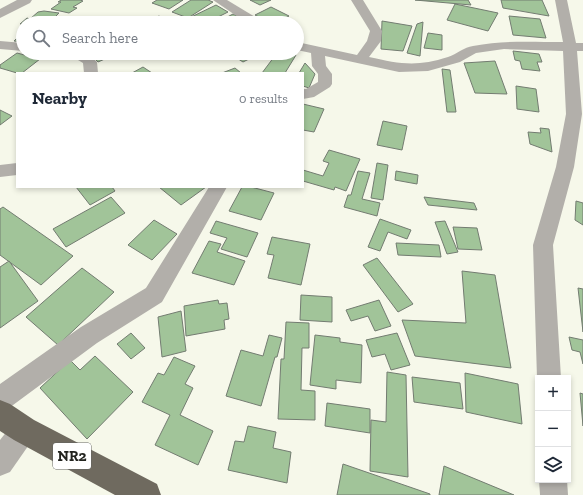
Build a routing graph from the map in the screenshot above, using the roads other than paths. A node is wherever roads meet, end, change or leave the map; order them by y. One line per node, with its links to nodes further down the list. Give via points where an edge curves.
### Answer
1 (26, 0): 5 (street)
2 (219, 0): 6 (street)
3 (357, 0): 12 (street, via 376,31 374,41)
4 (561, 0): 10 (street)
5 (0, 14)
6 (245, 16)
7 (0, 45): 8 (street)
8 (16, 47)
9 (304, 47): 11 (street)
10 (577, 47): 12 (street, via 504,45 472,50 455,59 428,67 399,68); 19 (street, via 574,114 565,167 543,245)
11 (317, 50): 12 (street); 15 (street, via 319,66 325,74 326,84 309,94)
12 (361, 59)
13 (87, 60): 14 (street)
14 (91, 72)
15 (304, 94)
16 (16, 169): 17 (street)
17 (0, 171)
18 (217, 188): 20 (street, via 154,295 89,335)
19 (549, 375)
20 (0, 399)
21 (0, 414): 22 (highway, NR2)
22 (24, 430): 23 (street); 25 (highway, NR2)
23 (0, 462)
24 (554, 483): 26 (street)
25 (146, 495)
26 (554, 495)

